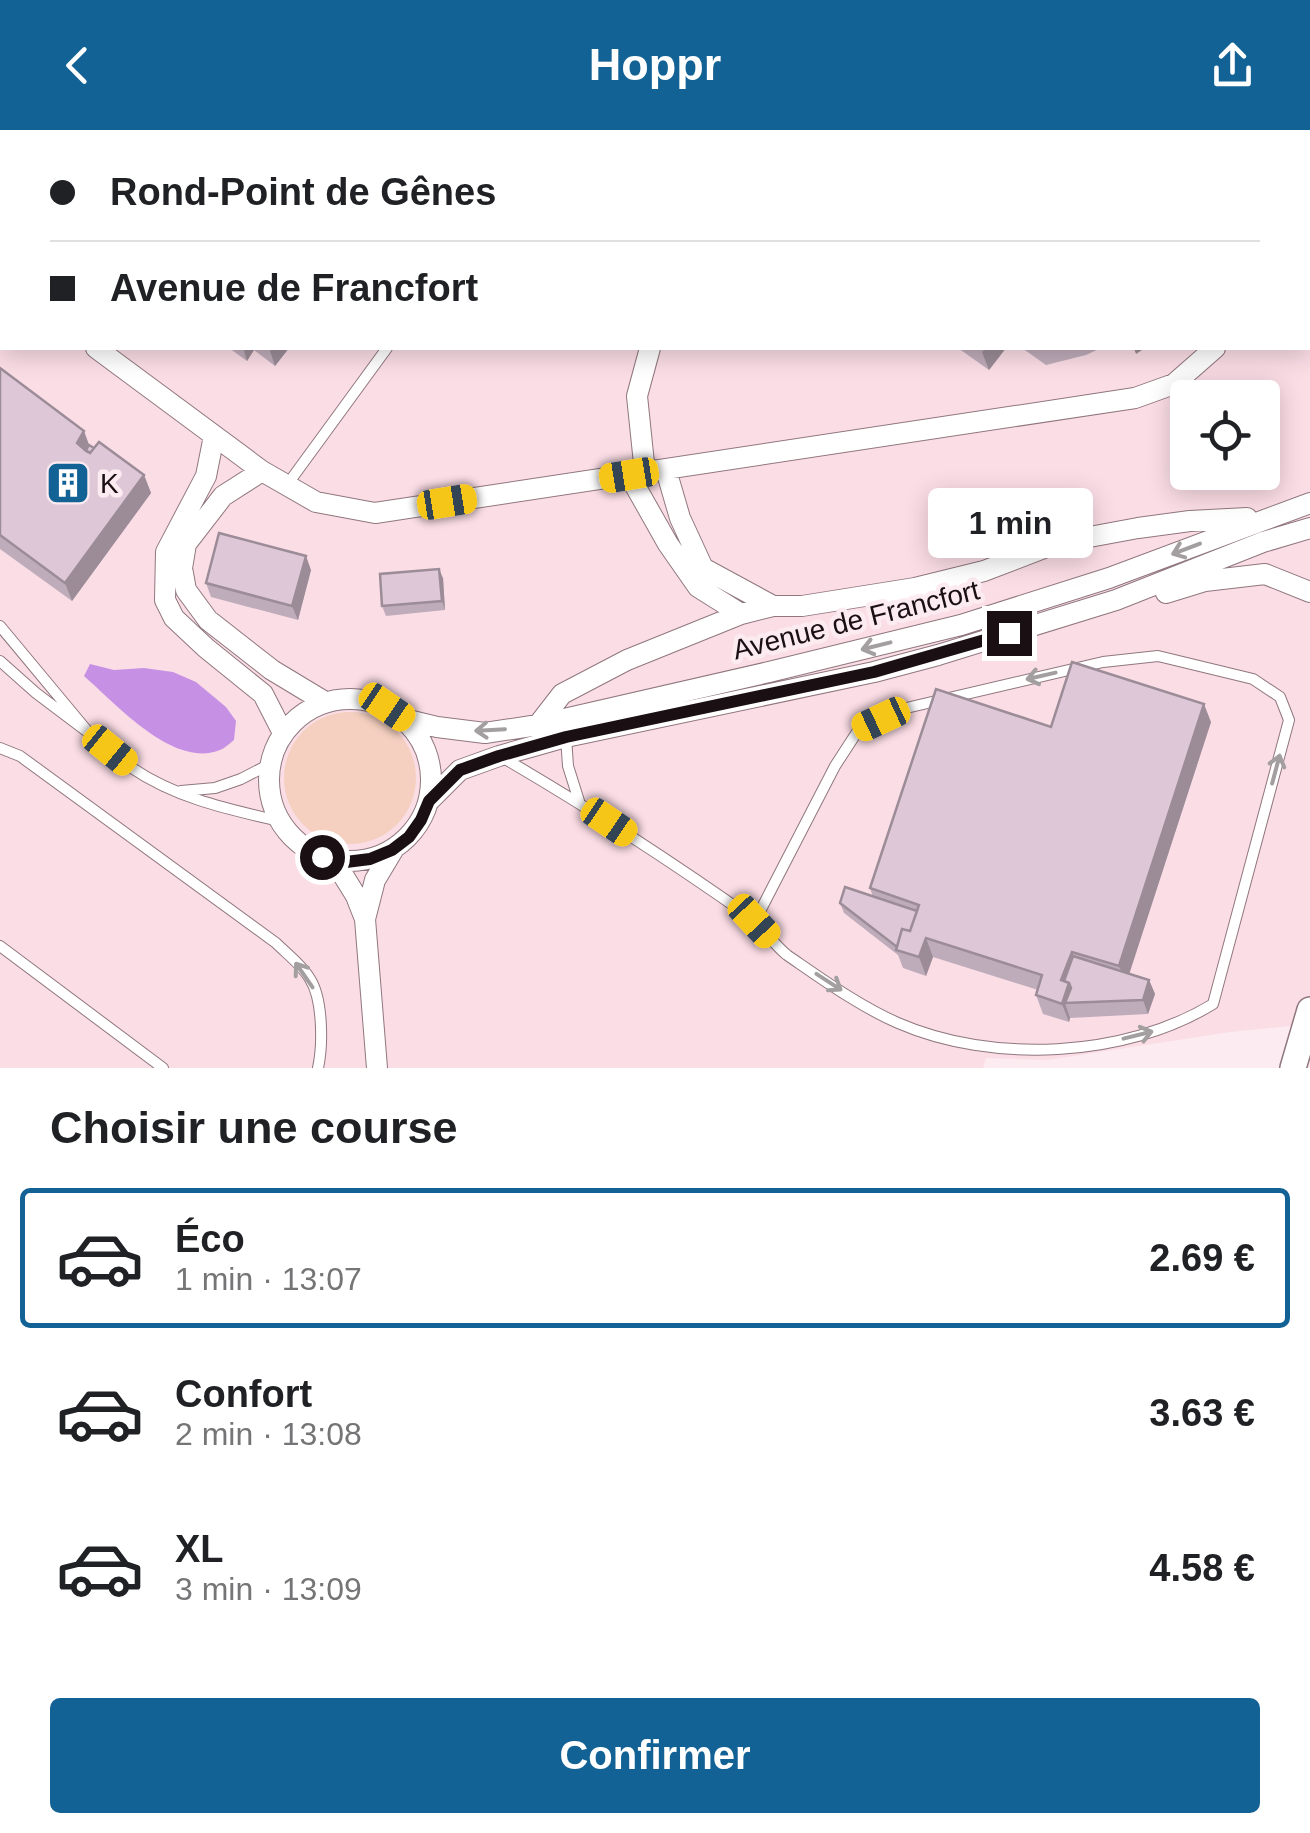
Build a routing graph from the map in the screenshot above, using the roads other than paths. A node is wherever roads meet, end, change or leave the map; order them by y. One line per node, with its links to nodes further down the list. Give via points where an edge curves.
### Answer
1 (99, 350): 5 (street)
2 (387, 350): 8 (lane)
3 (649, 350): 7 (street, via 637,396)
4 (1213, 350): 7 (street, via 1174,384 1135,398)
5 (214, 436): 6 (street); 24 (street, via 206,476 166,552 165,600 174,618 263,694)
6 (262, 471): 8 (street); 20 (street, via 223,496 186,544 186,590 208,620)
7 (647, 472): 8 (street, via 374,513 316,502); 13 (street, via 680,518 703,568); 14 (street, via 668,544 698,587)
8 (287, 485)
9 (1310, 503): 10 (street, Avenue de Francfort)
10 (1270, 516): 13 (street, via 1138,528 1057,543 915,588); 22 (street, Avenue de Francfort, one-way to 22, via 961,625)
11 (1310, 528): 16 (street, Avenue de Francfort, via 1116,600)
12 (1310, 592): 16 (street, via 1265,574 1205,581 1058,628)
13 (773, 606): 14 (street)
14 (741, 614): 22 (street, via 562,694)
15 (1, 628): 23 (lane)
16 (938, 655): 25 (street, Avenue de Francfort)
17 (0, 661): 18 (lane)
18 (20, 678): 19 (lane); 23 (lane)
19 (3, 679)
20 (325, 702): 21 (street, via 366,700); 24 (street)
21 (404, 719): 22 (street, Avenue de Francfort, one-way to 21, via 485,733); 30 (street, via 428,756)
22 (538, 725)
23 (89, 733): 29 (lane)
24 (282, 733): 28 (street)
25 (566, 737): 27 (street, Avenue de Francfort); 31 (lane)
26 (0, 748): 40 (lane, one-way to 26, via 320,1014 311,980 276,943 20,756)
27 (499, 756): 30 (street, Avenue de Francfort, via 460,770); 31 (lane)
28 (270, 764): 29 (lane, via 215,788); 32 (street, via 271,803)
29 (174, 791): 32 (lane)
30 (429, 801): 33 (street, via 409,837)
31 (580, 802): 36 (lane)
32 (279, 821): 34 (street)
33 (392, 850): 34 (street, via 346,862); 35 (street, via 374,880)
34 (322, 857): 35 (street, via 343,875)
35 (364, 920): 41 (street)
36 (754, 921): 36 (lane, one-way to 36, via 783,952 848,994 896,1022 946,1039 1006,1050 1067,1048 1140,1036 1190,1018 1213,1004 1289,720 1280,697 1253,679 1158,656 1103,662 902,709 859,729)
37 (0, 946): 39 (lane)
38 (1310, 1010): 42 (street)
39 (163, 1068)
40 (318, 1068)
41 (377, 1068)
42 (1293, 1068)

